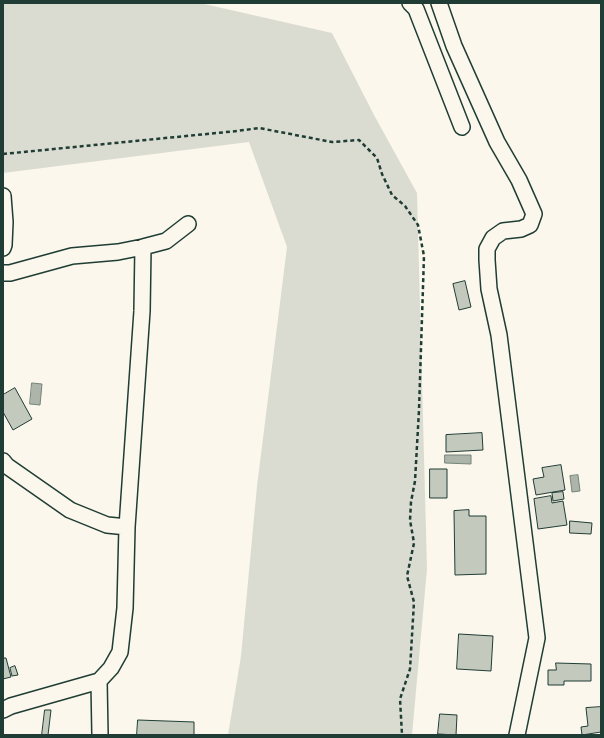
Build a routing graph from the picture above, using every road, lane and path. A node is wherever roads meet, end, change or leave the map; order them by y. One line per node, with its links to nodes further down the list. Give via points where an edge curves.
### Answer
1 (410, 3): 3 (street, via 416,9)
2 (439, 3): 16 (street, via 454,46 497,142 519,180 534,214 530,225 521,230 503,231 493,238 487,249 489,289 499,335 537,638)
3 (462, 127)
4 (3, 154): 15 (path, via 259,128 332,142 359,140 377,158 392,195 405,206 418,225 424,256 419,410 410,520 414,543 407,576 414,602 410,669 400,699)
5 (3, 196): 8 (street)
6 (188, 224): 7 (street, via 166,241)
7 (143, 247): 9 (street, via 72,256); 11 (street, via 142,311)
8 (3, 248)
9 (3, 273)
10 (3, 462): 11 (street, via 70,510 107,525)
11 (127, 527): 12 (street, via 125,608 120,652 112,668)
12 (99, 681): 13 (street); 14 (street)
13 (3, 710)
14 (100, 735)
15 (402, 735)
16 (517, 735)

